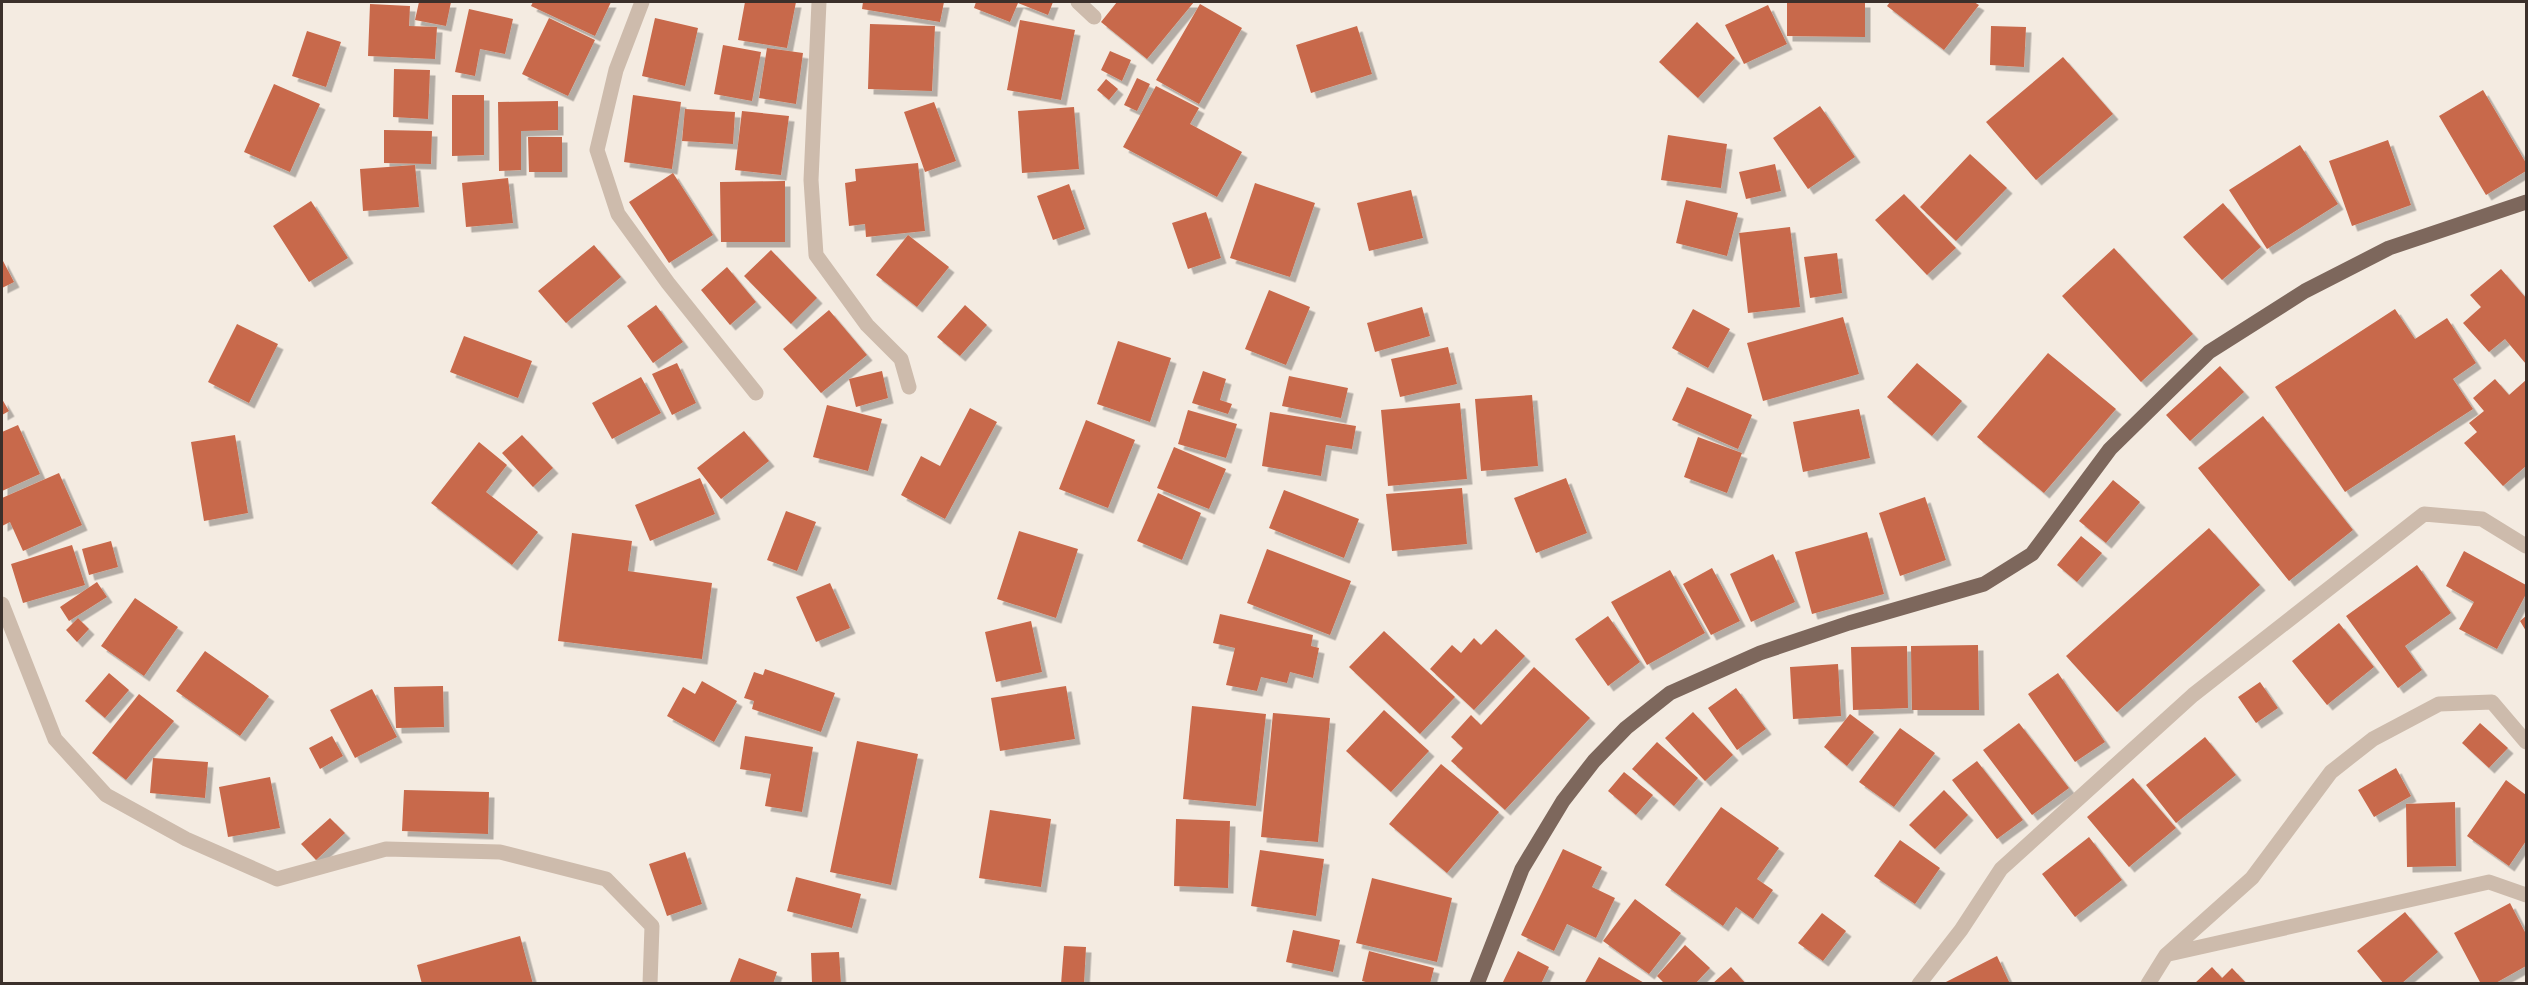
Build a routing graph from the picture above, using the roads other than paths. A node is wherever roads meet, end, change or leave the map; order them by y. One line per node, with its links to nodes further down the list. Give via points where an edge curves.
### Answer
1 (642, 2): 7 (street, via 616,70 597,150 618,214)
2 (819, 2): 6 (street, via 811,180 816,255 867,325 901,359)
3 (1078, 2): 4 (street)
4 (1094, 17)
5 (2526, 202): 14 (main road, via 2389,248 2305,291 2209,352 2110,449 2032,554 1984,584 1760,653 1670,693 1626,728 1563,801 1522,869)
6 (909, 387)
7 (756, 393)
8 (2526, 546): 15 (street, via 2482,519 2424,514 2193,695 2001,869)
9 (2, 604): 13 (street, via 55,739 106,795 186,839 277,879 386,849 500,852 606,879 652,926)
10 (2526, 742): 12 (street, via 2492,702 2439,704 2373,739 2331,772 2252,878)
11 (2526, 895): 12 (street, via 2489,882)
12 (2166, 955): 16 (street)
13 (650, 984)
14 (1476, 984)
15 (1919, 984)
16 (2148, 984)

